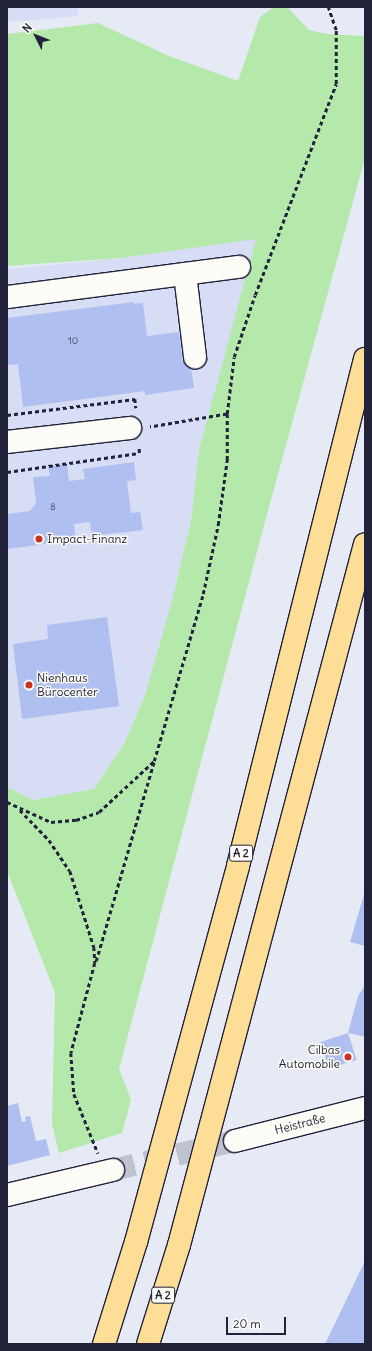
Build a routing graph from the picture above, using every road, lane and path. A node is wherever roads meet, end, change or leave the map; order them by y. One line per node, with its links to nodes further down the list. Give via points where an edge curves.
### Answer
1 (328, 7): 7 (path, via 336,30 336,84 254,295 234,356)
2 (239, 267): 3 (street)
3 (185, 274): 4 (street); 5 (street)
4 (7, 297)
5 (195, 357)
6 (365, 359): 19 (highway, A 2, via 238,866 136,1242)
7 (227, 414): 8 (path, via 145,428); 11 (path, via 227,460 218,525 203,594)
8 (130, 428): 9 (street)
9 (7, 442)
10 (365, 544): 20 (highway, A 2, via 181,1238)
11 (154, 761): 13 (path, via 99,812 76,820 51,822); 14 (path)
12 (7, 802): 13 (path)
13 (19, 809): 14 (path, via 49,840 70,871 90,933)
14 (95, 963): 17 (path, via 71,1053 74,1094)
15 (365, 1108): 16 (street, Heistraße)
16 (235, 1141)
17 (109, 1171): 18 (street)
18 (7, 1195)
19 (104, 1344)
20 (148, 1344)

